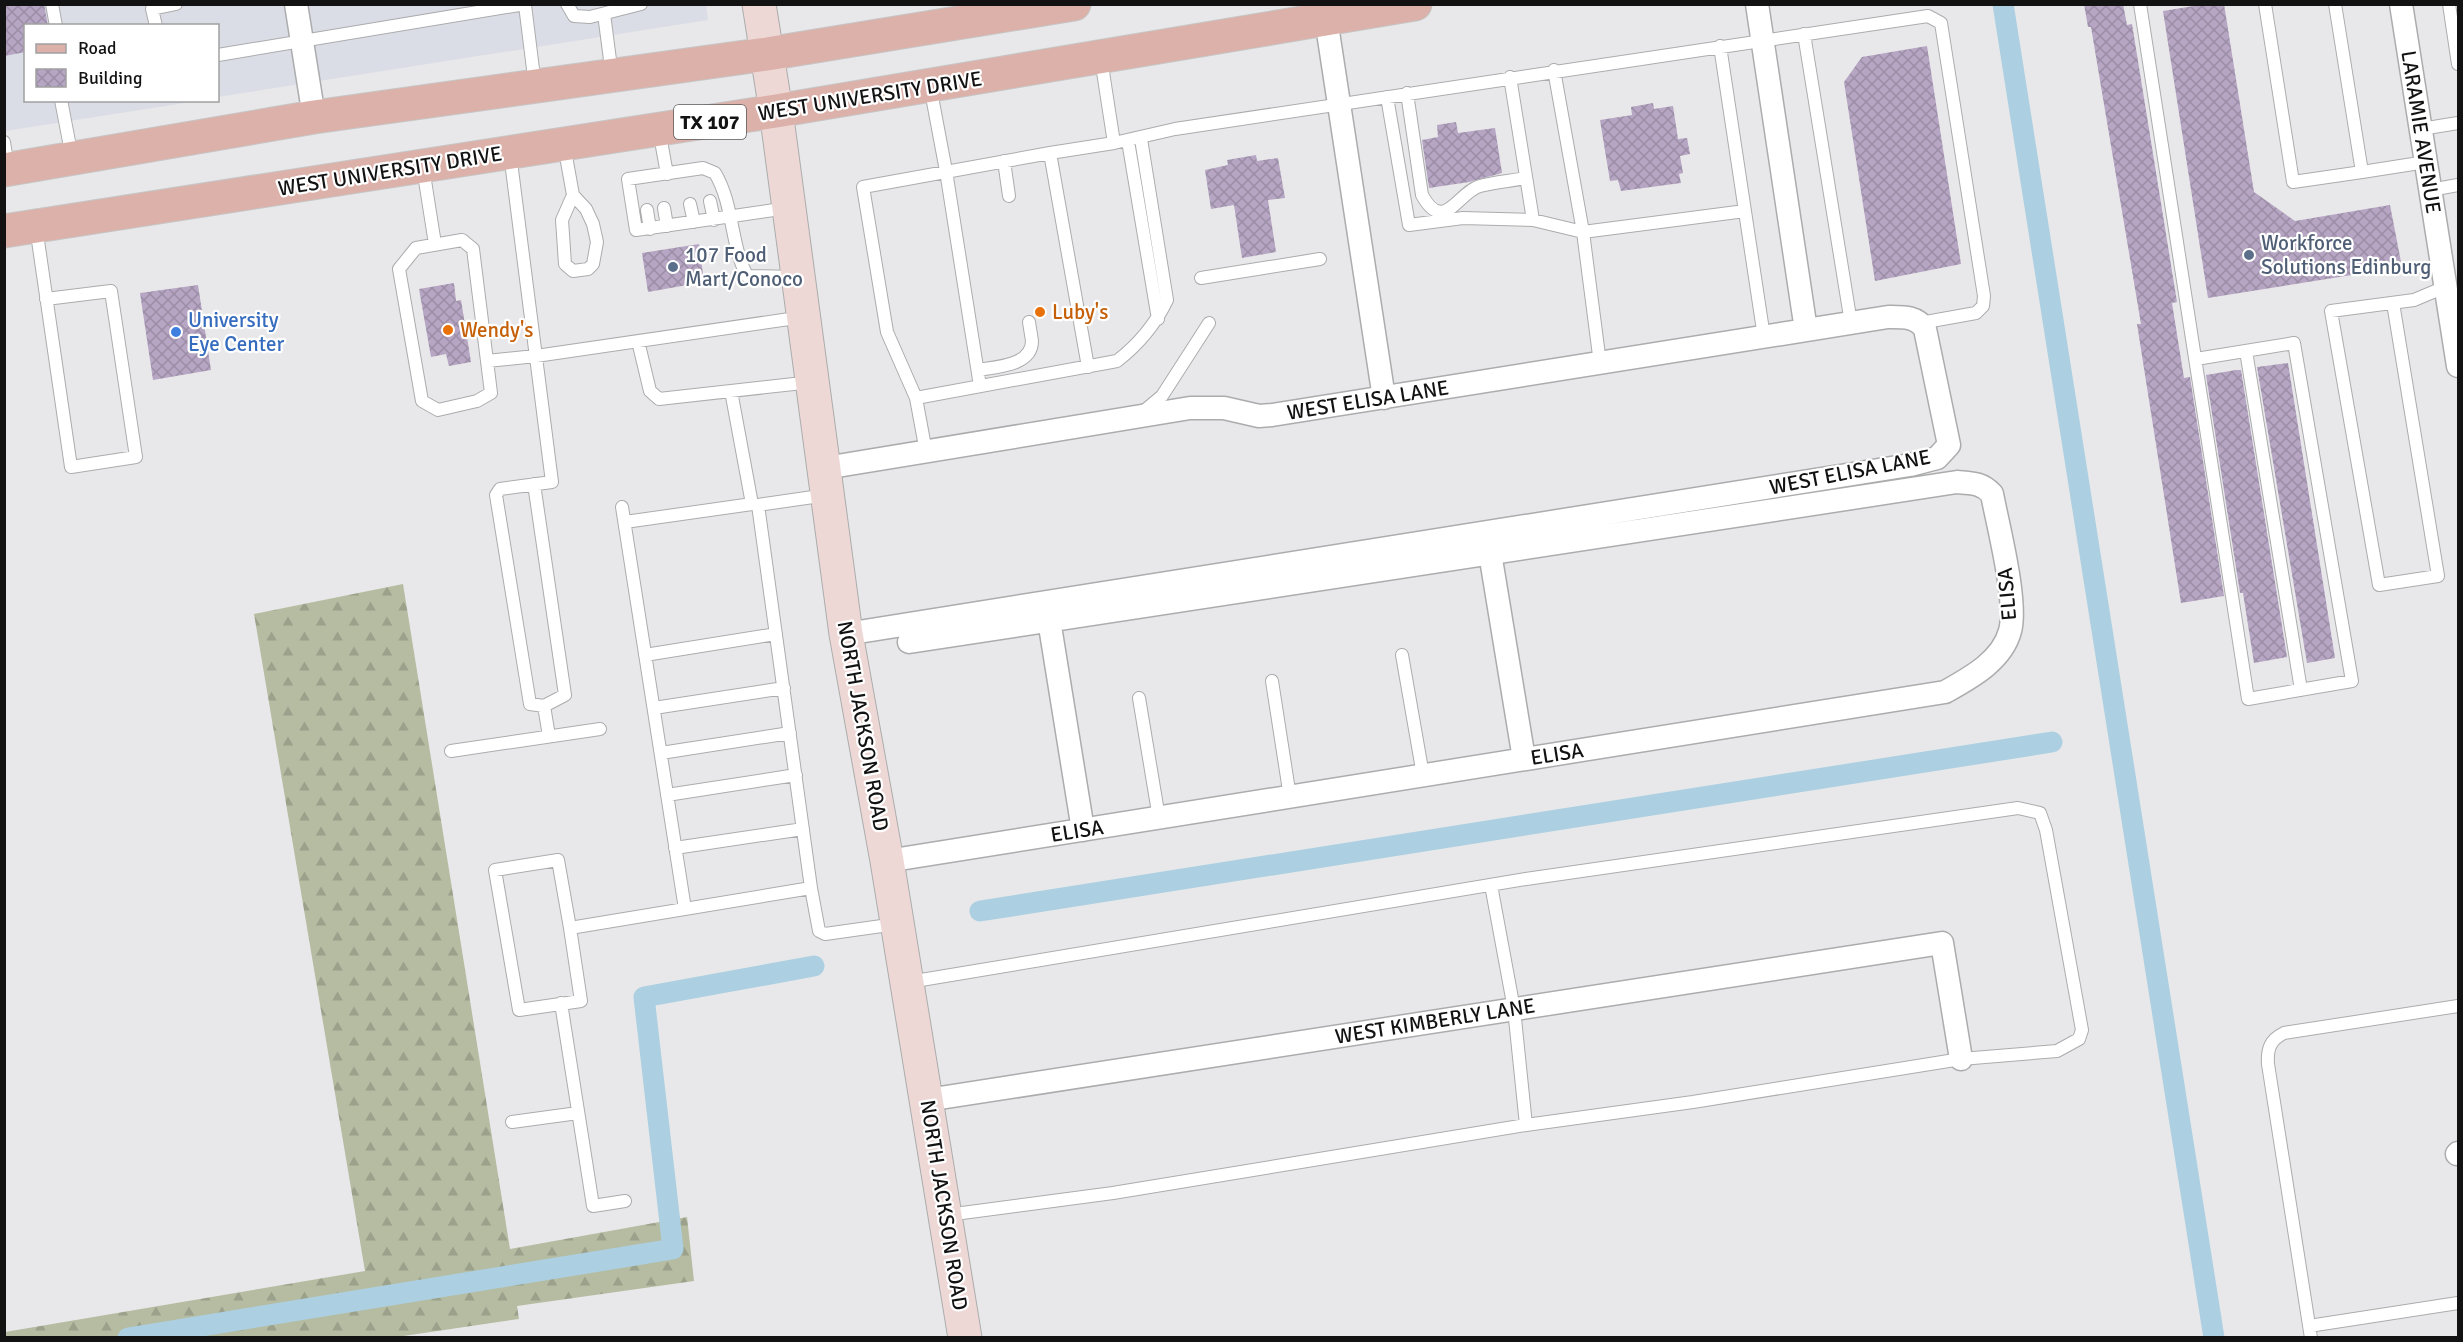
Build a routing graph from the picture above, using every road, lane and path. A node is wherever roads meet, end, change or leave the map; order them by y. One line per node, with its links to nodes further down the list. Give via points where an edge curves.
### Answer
1 (52, 4): 19 (lane)
2 (176, 4): 20 (lane, via 152,9)
3 (296, 4): 23 (street)
4 (567, 4): 17 (lane, via 574,16)
5 (640, 4): 17 (lane)
6 (759, 4): 25 (main road, NORTH JACKSON ROAD)
7 (1074, 4): 16 (main road)
8 (1415, 4): 18 (main road, WEST UNIVERSITY DRIVE / TX 107)
9 (1757, 4): 22 (street)
10 (2140, 4): 93 (lane)
11 (2265, 4): 54 (lane, via 2293,182)
12 (2335, 4): 54 (lane)
13 (2401, 4): 41 (street, LARAMIE AVENUE)
14 (2449, 4): 28 (lane)
15 (525, 5): 23 (lane); 32 (lane)
16 (978, 12): 25 (main road)
17 (604, 14): 30 (lane)
18 (1326, 20): 27 (main road, WEST UNIVERSITY DRIVE / TX 107); 37 (street)
19 (56, 24)
20 (156, 24)
21 (1804, 34): 22 (lane); 86 (lane); 87 (lane, via 1928,16 1941,23 1984,296 1983,306 1976,313)
22 (1762, 39): 24 (lane); 88 (street)
23 (302, 41): 26 (lane); 39 (street)
24 (1720, 46): 29 (lane); 66 (lane)
25 (767, 54): 30 (main road); 38 (main road, NORTH JACKSON ROAD)
26 (219, 55)
27 (1100, 57): 33 (main road, WEST UNIVERSITY DRIVE / TX 107); 44 (lane)
28 (2458, 64)
29 (1554, 70): 31 (lane); 74 (lane)
30 (612, 76): 32 (main road)
31 (1510, 77): 34 (lane); 56 (lane)
32 (536, 86): 39 (main road)
33 (930, 86): 38 (main road, WEST UNIVERSITY DRIVE / TX 107); 53 (lane)
34 (1407, 93): 35 (lane); 56 (lane, via 1422,195 1427,205 1447,211 1474,188)
35 (1387, 97): 37 (lane); 69 (lane, via 1409,225 1463,218)
36 (61, 102): 48 (lane)
37 (1339, 104): 43 (lane, via 1175,129); 103 (street)
38 (776, 111): 42 (main road, WEST UNIVERSITY DRIVE / TX 107); 63 (main road, NORTH JACKSON ROAD)
39 (314, 117): 48 (main road)
40 (2458, 123): 41 (lane)
41 (2421, 129): 51 (street, LARAMIE AVENUE)
42 (659, 130): 45 (main road, WEST UNIVERSITY DRIVE / TX 107); 55 (lane)
43 (1134, 140): 44 (lane); 97 (lane, via 1167,300 1158,320 1133,349 1117,361)
44 (1114, 143): 47 (lane)
45 (564, 144): 46 (main road, WEST UNIVERSITY DRIVE / TX 107); 59 (lane)
46 (509, 153): 52 (main road, WEST UNIVERSITY DRIVE / TX 107); 92 (lane)
47 (1050, 153): 50 (lane); 97 (lane)
48 (72, 158): 49 (main road)
49 (6, 160)
50 (1004, 161): 53 (lane); 60 (lane)
51 (2426, 162): 54 (lane); 58 (street, LARAMIE AVENUE)
52 (422, 166): 72 (main road, WEST UNIVERSITY DRIVE / TX 107); 75 (lane)
53 (946, 171): 98 (lane); 102 (lane, via 863,187 886,332)
54 (2362, 172)
55 (662, 178): 67 (lane, via 715,173); 73 (lane, via 643,182 628,179 636,230)
56 (1526, 178): 69 (lane)
57 (2458, 185): 58 (lane)
58 (2430, 190): 76 (street, LARAMIE AVENUE)
59 (573, 195): 59 (lane, via 586,209 597,242 593,264 573,272 565,264 562,220)
60 (1009, 196)
61 (710, 201): 68 (lane)
62 (690, 204): 70 (lane)
63 (789, 207): 67 (lane); 78 (main road, NORTH JACKSON ROAD)
64 (664, 208): 71 (lane)
65 (647, 210): 73 (lane)
66 (1745, 211): 74 (lane); 89 (lane)
67 (731, 217): 68 (lane); 78 (lane, via 747,276)
68 (714, 220): 70 (lane)
69 (1533, 220): 74 (lane)
70 (694, 222): 71 (lane)
71 (667, 226): 73 (lane)
72 (20, 228): 81 (lane)
73 (650, 229)
74 (1583, 232): 95 (lane)
75 (435, 244): 94 (lane, via 462,240 473,249); 94 (lane, via 416,248 399,269 422,401 438,410 477,401 491,393)
76 (2449, 250): 80 (street, LARAMIE AVENUE)
77 (1320, 258): 79 (lane)
78 (799, 277): 83 (main road, NORTH JACKSON ROAD)
79 (1201, 278)
80 (2445, 287): 82 (lane, via 2414,300); 96 (street, LARAMIE AVENUE)
81 (46, 299): 81 (lane, via 70,467 136,457 111,291)
82 (2393, 303): 82 (lane, via 2331,311 2379,585 2438,576)
83 (804, 316): 90 (lane); 99 (main road, NORTH JACKSON ROAD)
84 (1029, 322): 98 (lane, via 1032,344 1025,357)
85 (1209, 323): 104 (lane, via 1162,396)
86 (1851, 323): 87 (street, WEST ELISA LANE, via 1906,317); 88 (street, WEST ELISA LANE)
87 (1920, 323): 114 (street, WEST ELISA LANE, via 1925,329 1948,445 1937,458)
88 (1806, 330): 89 (street, WEST ELISA LANE)
89 (1764, 337): 95 (street, WEST ELISA LANE)
90 (638, 341): 92 (lane); 101 (lane, via 650,392 659,399)
91 (2246, 351): 93 (lane); 120 (lane); 120 (lane, via 2294,343 2352,681)
92 (536, 356): 94 (lane); 107 (lane, via 552,482)
93 (2196, 359): 120 (lane, via 2248,699)
94 (487, 361)
95 (1600, 363): 103 (street, WEST ELISA LANE)
96 (2458, 366)
97 (1088, 367): 100 (lane)
98 (978, 370): 100 (lane)
99 (813, 382): 101 (lane); 106 (main road, NORTH JACKSON ROAD)
100 (980, 387): 102 (lane)
101 (730, 391): 108 (lane)
102 (916, 398): 105 (lane)
103 (1384, 398): 104 (street, WEST ELISA LANE, via 1272,415 1191,408)
104 (1136, 418): 105 (street, WEST ELISA LANE)
105 (926, 452): 106 (street, WEST ELISA LANE)
106 (826, 482): 108 (lane); 114 (main road, NORTH JACKSON ROAD)
107 (534, 484): 122 (lane, via 566,695); 122 (lane, via 500,489 496,495 530,704)
108 (755, 504): 110 (lane); 113 (lane)
109 (622, 507): 110 (lane)
110 (625, 522): 116 (lane)
111 (1491, 553): 112 (street, ELISA); 129 (street); 129 (street, ELISA, via 1957,482 1974,483 1992,494 2012,602 2010,631 1996,654 1979,673 1945,692)
112 (1049, 620): 115 (street, ELISA); 136 (street)
113 (776, 634): 116 (lane); 119 (lane)
114 (846, 634): 138 (main road, NORTH JACKSON ROAD)
115 (909, 642)
116 (645, 655): 123 (lane)
117 (1402, 655): 131 (lane)
118 (1272, 681): 133 (lane)
119 (784, 688): 123 (lane); 125 (lane)
120 (2301, 690)
121 (1139, 698): 134 (lane)
122 (544, 706): 126 (lane)
123 (654, 708): 128 (lane)
124 (600, 729): 126 (lane)
125 (790, 733): 128 (lane); 130 (lane)
126 (549, 736): 127 (lane)
127 (451, 751)
128 (661, 753): 132 (lane)
129 (1524, 759): 131 (street, ELISA)
130 (796, 775): 132 (lane); 135 (lane)
131 (1423, 775): 133 (street, ELISA)
132 (667, 795): 137 (lane)
133 (1290, 797): 134 (street, ELISA)
134 (1159, 818): 136 (street, ELISA)
135 (803, 829): 137 (lane); 140 (lane)
136 (1083, 830): 138 (street, ELISA)
137 (675, 848): 141 (lane)
138 (887, 861): 142 (main road, NORTH JACKSON ROAD)
139 (1491, 885): 144 (lane); 147 (lane); 148 (lane, via 2018,808 2040,813 2082,1030 2079,1039 2057,1051)
140 (811, 888): 141 (lane); 142 (lane, via 819,931 825,934)
141 (685, 909): 143 (lane)
142 (898, 924): 144 (main road, NORTH JACKSON ROAD)
143 (570, 928): 145 (lane, via 581,1001); 145 (lane, via 558,860 495,870 519,1010)
144 (907, 982): 149 (main road, NORTH JACKSON ROAD)
145 (561, 1004): 150 (lane)
146 (2458, 1006): 156 (lane, via 2284,1034 2270,1044 2270,1074)
147 (1514, 1009): 148 (street, WEST KIMBERLY LANE, via 1942,943); 149 (street, WEST KIMBERLY LANE); 152 (lane)
148 (1961, 1059): 152 (lane)
149 (927, 1100): 154 (main road, NORTH JACKSON ROAD)
150 (578, 1113): 151 (lane); 153 (lane, via 593,1206)
151 (512, 1122)
152 (1526, 1125): 154 (lane, via 1113,1193)
153 (625, 1201)
154 (946, 1215): 157 (main road, NORTH JACKSON ROAD)
155 (2458, 1303): 156 (lane)
156 (2310, 1332)
157 (965, 1338)

